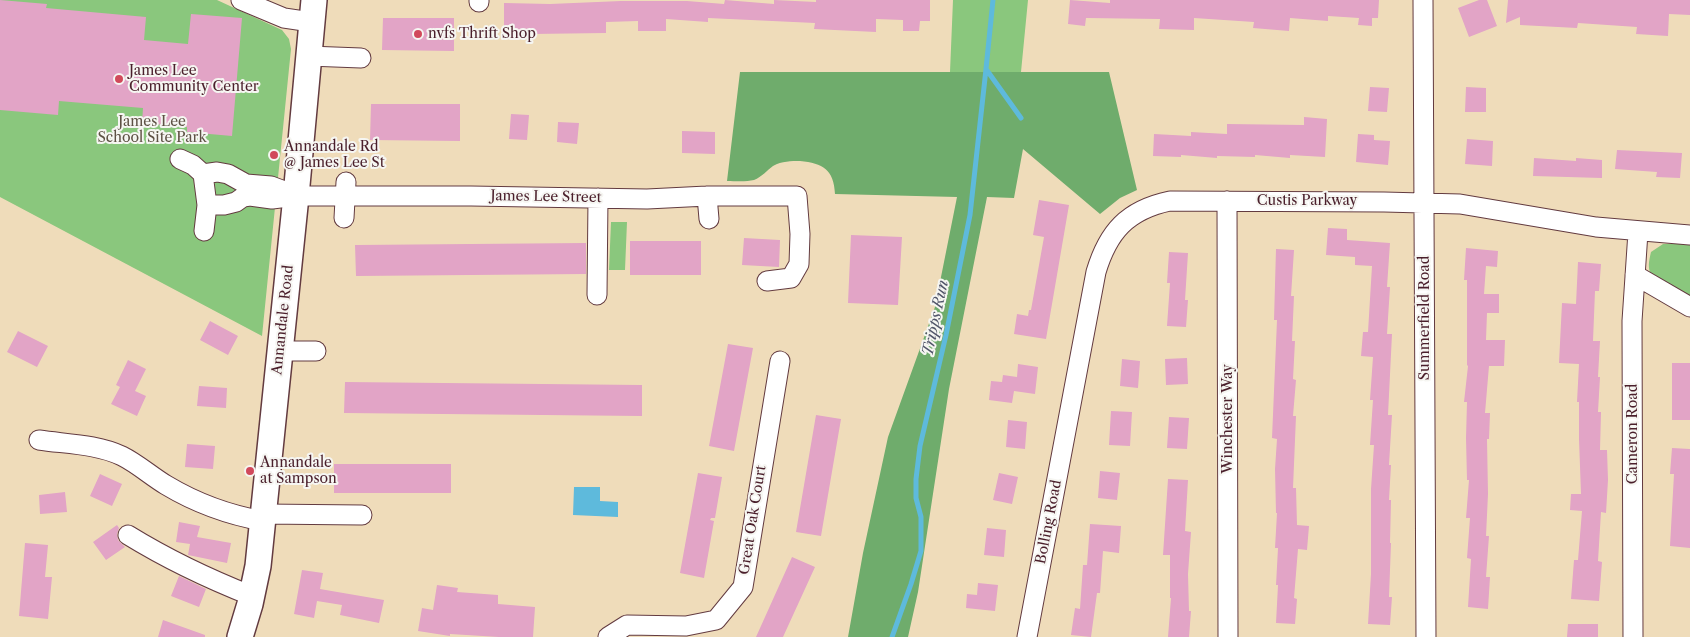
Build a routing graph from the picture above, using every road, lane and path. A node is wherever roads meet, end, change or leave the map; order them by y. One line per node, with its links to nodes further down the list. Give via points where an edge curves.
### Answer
1 (241, 0): 3 (street, via 284,18)
2 (1423, 0): 13 (street, Summerfield Road)
3 (313, 11): 4 (main road, Annandale Road)
4 (308, 56): 5 (street); 9 (main road, Annandale Road)
5 (361, 58)
6 (180, 159): 7 (street, via 193,164)
7 (204, 174): 9 (street, via 228,174 246,184 271,186); 14 (street)
8 (345, 189): 9 (street, James Lee Street); 11 (street, James Lee Street, via 471,189); 15 (street)
9 (296, 196): 14 (street, James Lee Street, via 272,199 250,196 236,202); 24 (main road, Annandale Road)
10 (707, 196): 11 (street, James Lee Street); 16 (street); 21 (street, James Lee Street, via 797,196 799,264 792,278)
11 (598, 198): 22 (street)
12 (1228, 201): 13 (street, Custis Parkway); 27 (street, Custis Parkway, via 1153,204 1124,221 1112,236 1101,254 1096,272); 36 (street, Winchester Way)
13 (1424, 203): 18 (street, Custis Parkway, via 1460,204); 37 (street, Summerfield Road)
14 (207, 206): 17 (street)
15 (344, 218)
16 (709, 219)
17 (204, 230)
18 (1638, 232): 19 (street, Custis Parkway); 20 (street, Cameron Road)
19 (1690, 235)
20 (1635, 275): 23 (street); 38 (street, Cameron Road, via 1632,321)
21 (766, 281)
22 (597, 295)
23 (1690, 307)
24 (280, 351): 25 (street); 30 (main road, Annandale Road)
25 (316, 351)
26 (780, 361): 34 (street, Great Oak Court, via 743,587 716,620 686,626 627,625)
27 (1071, 408): 35 (street, Bolling Road)
28 (39, 440): 30 (street, via 106,450 210,507 234,516)
29 (362, 516): 30 (street)
30 (263, 518): 32 (main road, Annandale Road)
31 (128, 535): 32 (street, via 215,582)
32 (252, 596): 33 (main road, Annandale Road)
33 (240, 637)
34 (608, 637)
35 (1027, 637)
36 (1228, 637)
37 (1426, 637)
38 (1633, 637)

